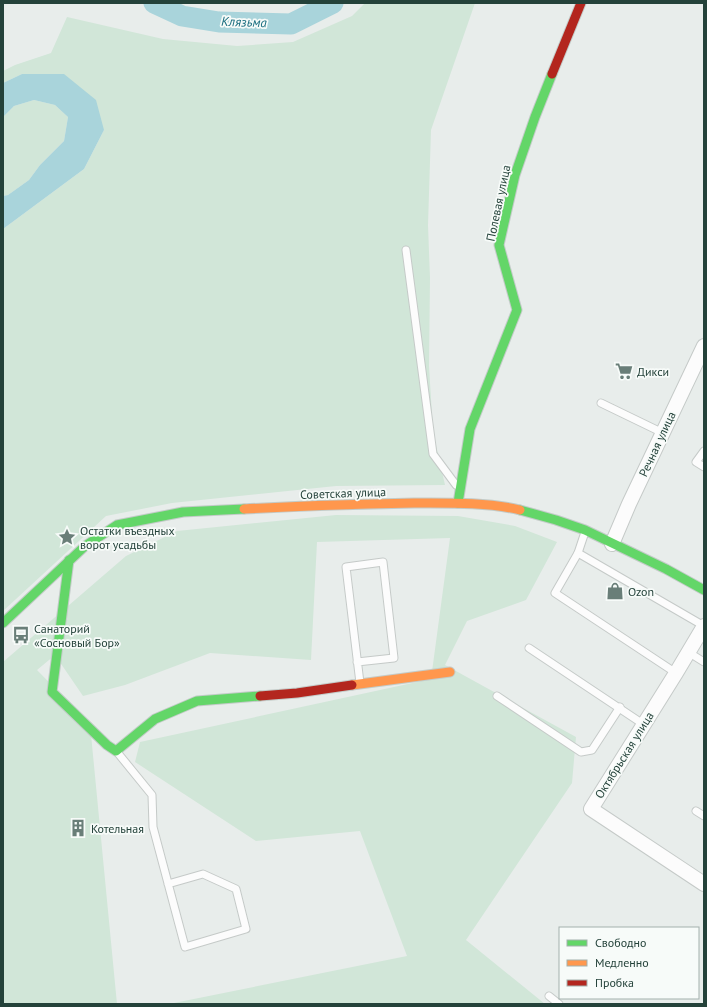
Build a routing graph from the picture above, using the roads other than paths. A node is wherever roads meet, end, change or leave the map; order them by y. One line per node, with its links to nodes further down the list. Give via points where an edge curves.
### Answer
1 (581, 3): 8 (street, Полевая улица, via 535,117 515,175 499,245 517,310 470,429)
2 (406, 250): 8 (lane, via 433,454)
3 (704, 346): 5 (street, Речная улица)
4 (600, 403): 5 (lane)
5 (663, 433): 11 (street, Речная улица)
6 (704, 451): 7 (lane, via 696,462)
7 (704, 467)
8 (460, 490): 9 (street, Полевая улица)
9 (458, 503): 10 (street, Советская улица, via 511,508); 13 (street, Советская улица, via 344,504 184,512 117,525)
10 (585, 530): 11 (street, Советская улица); 12 (lane)
11 (612, 544): 14 (street, Советская улица)
12 (578, 553): 16 (lane); 22 (lane, via 555,593)
13 (69, 560): 15 (street, Советская улица); 27 (street, via 52,692 107,745)
14 (704, 590)
15 (3, 623)
16 (704, 626): 18 (street, Октябрьская улица)
17 (529, 648): 25 (lane)
18 (688, 652): 20 (lane); 22 (street, Октябрьская улица)
19 (357, 662): 19 (lane, via 394,658 383,562 346,567); 23 (lane)
20 (704, 662)
21 (450, 672): 23 (street)
22 (676, 673): 26 (street, Октябрьская улица)
23 (360, 685): 27 (street, via 197,701 155,719)
24 (497, 696): 25 (lane, via 581,752 592,750)
25 (620, 707): 26 (lane)
26 (643, 724): 31 (street, Октябрьская улица, via 591,809)
27 (116, 750): 30 (lane, via 152,795 153,827)
28 (696, 811): 29 (lane)
29 (704, 816)
30 (168, 884): 30 (lane, via 185,947 246,930 236,889 204,874)
31 (704, 884)
32 (549, 996): 33 (lane)
33 (559, 1004)

